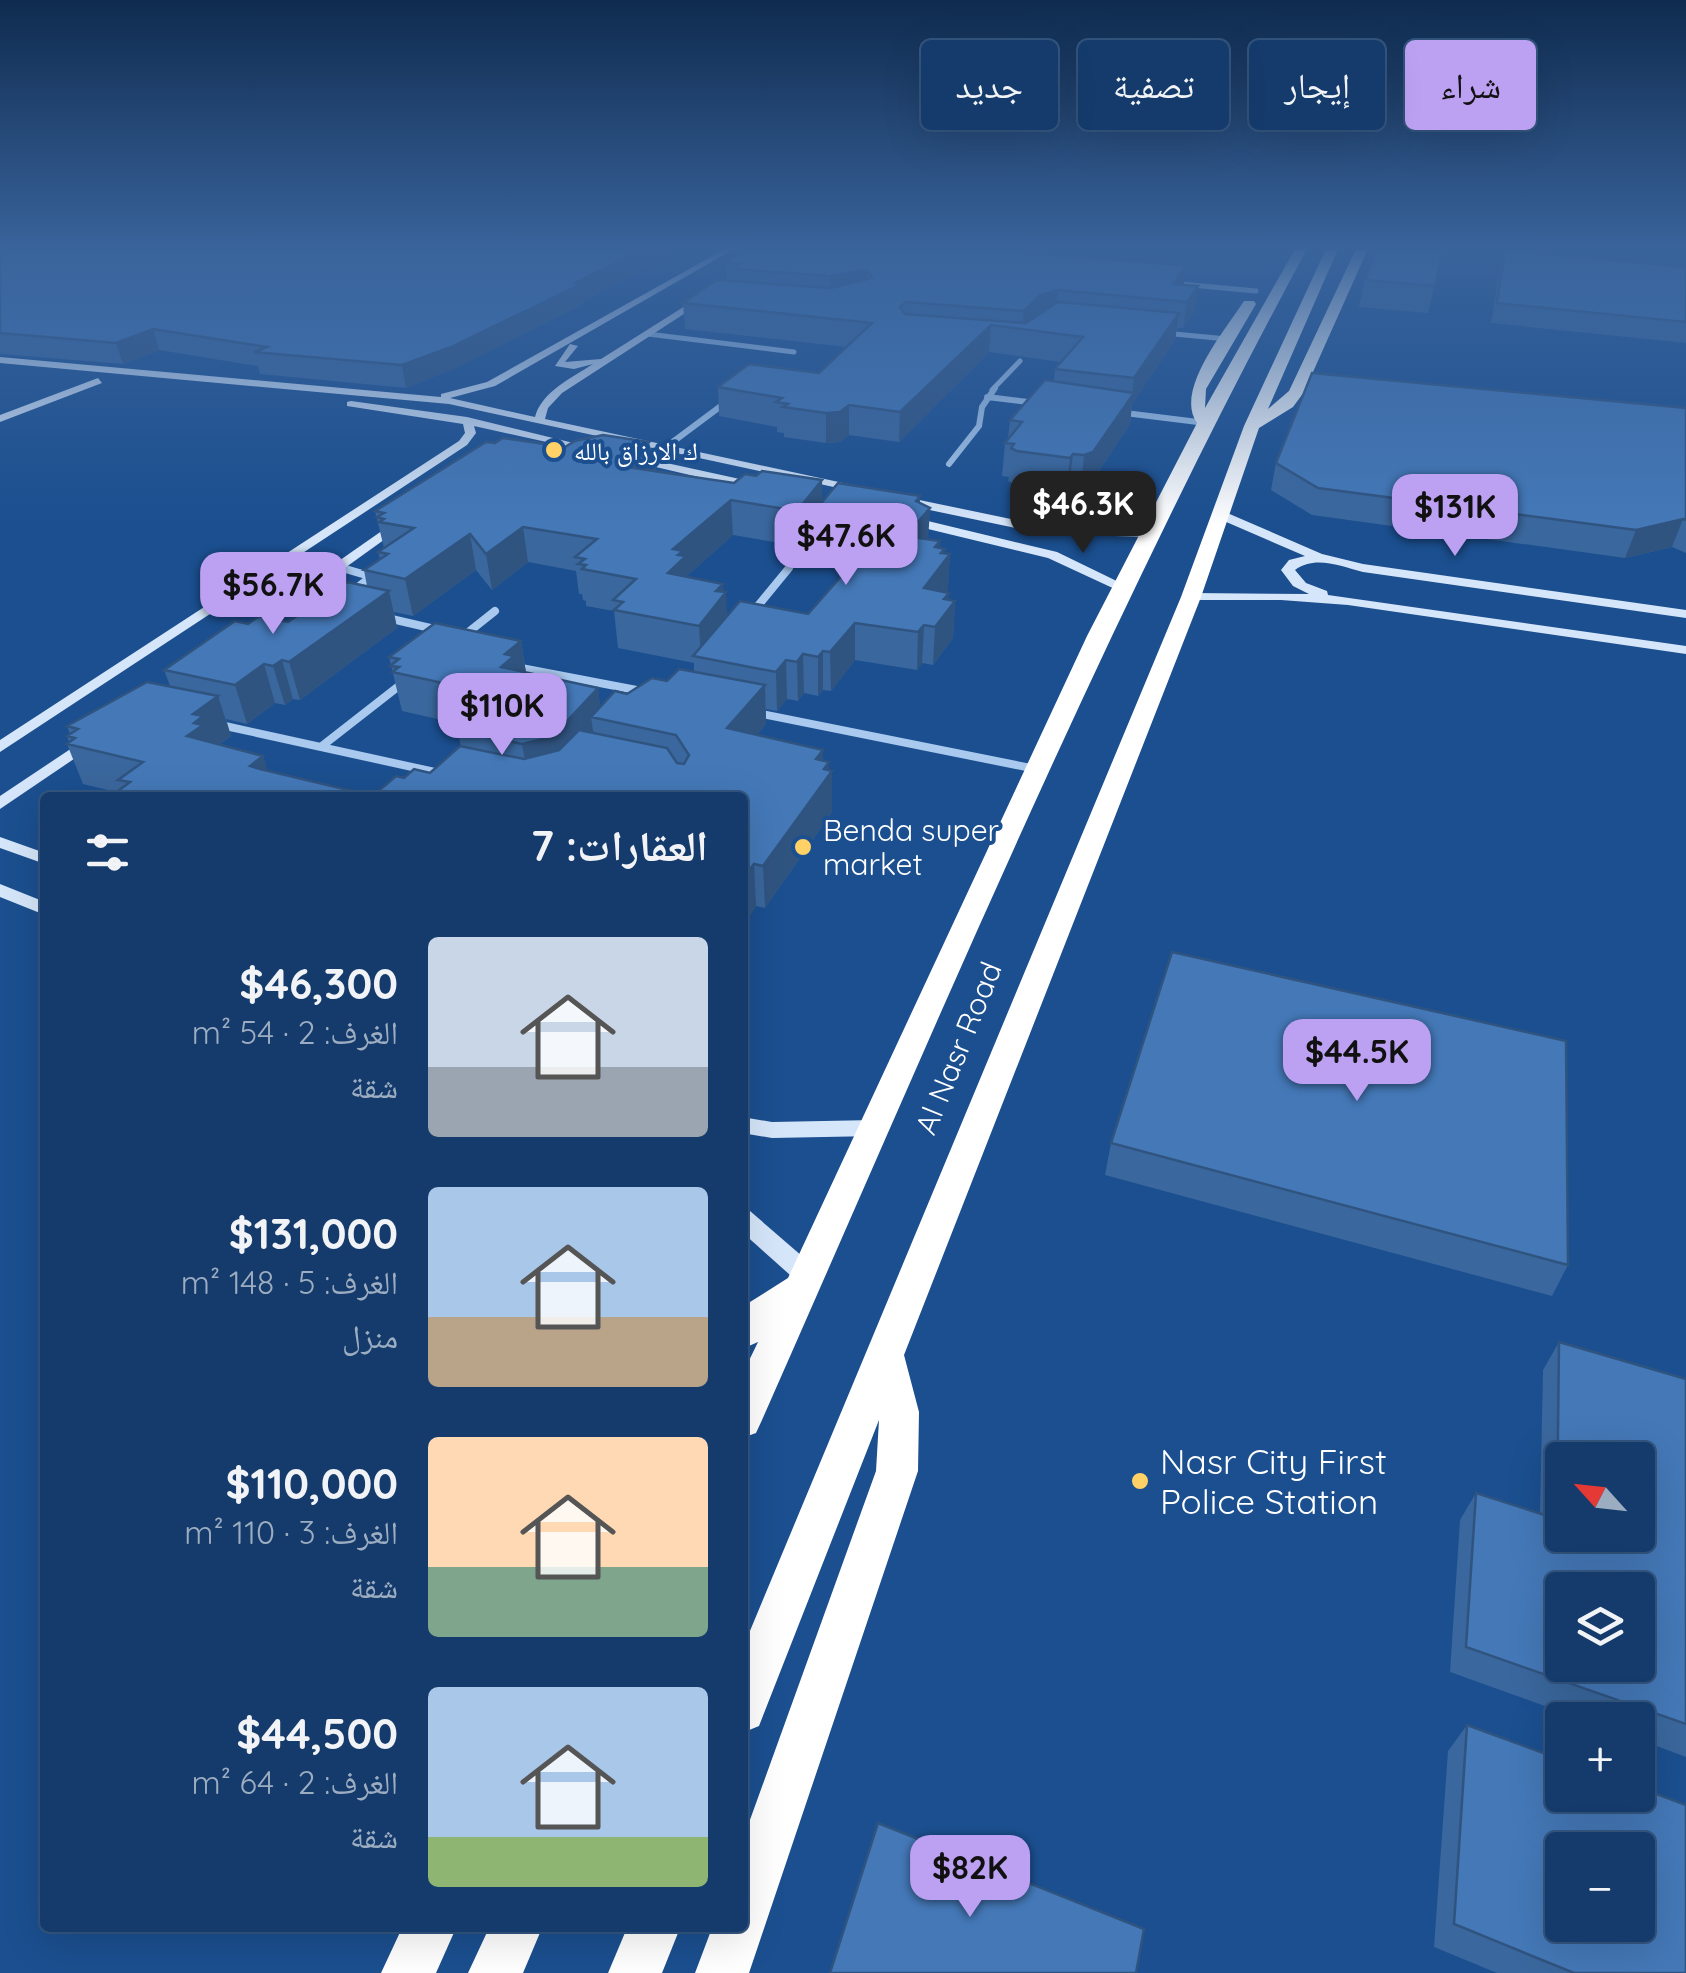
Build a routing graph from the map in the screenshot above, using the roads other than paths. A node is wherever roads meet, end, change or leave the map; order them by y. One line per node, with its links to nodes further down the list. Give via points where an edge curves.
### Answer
1 (567, 341): 17 (street, via 482,388)
2 (571, 341): 10 (street, via 558,364)
3 (637, 341): 10 (street)
4 (705, 341): 9 (street)
5 (1227, 341): 20 (highway, Al Nasr Road, via 1198,389 1198,411)
6 (1250, 341): 20 (highway)
7 (1290, 341): 21 (highway, Al Nasr Road)
8 (1319, 341): 21 (highway, via 1287,404)
9 (794, 352)
10 (618, 354): 23 (street, via 552,396)
11 (0, 360): 17 (street)
12 (1020, 361): 16 (street)
13 (0, 372): 14 (street)
14 (98, 381): 22 (street); 24 (street)
15 (738, 393): 26 (street)
16 (987, 397): 18 (street); 28 (street, via 978,426)
17 (425, 398): 23 (street)
18 (1042, 404)
19 (1114, 412): 20 (street)
20 (1210, 415): 37 (highway, Al Nasr Road)
21 (1255, 418): 32 (highway, Al Nasr Road)
22 (0, 419)
23 (540, 419): 26 (street)
24 (467, 420): 25 (street); 29 (street, via 471,433 463,444)
25 (558, 442): 27 (street); 31 (street)
26 (666, 447): 36 (street)
27 (514, 450)
28 (949, 464)
29 (417, 474): 30 (street); 61 (street)
30 (446, 474)
31 (771, 490)
32 (1222, 515): 39 (street); 43 (highway, Al Nasr Road)
33 (412, 516): 40 (street)
34 (896, 518): 38 (street)
35 (827, 520): 48 (street)
36 (1062, 532): 37 (street); 38 (street, via 1068,539 1063,546)
37 (1150, 533): 41 (highway, Al Nasr Road)
38 (1040, 551): 41 (street)
39 (1318, 556): 44 (street, via 1294,563 1291,578); 47 (street)
40 (339, 567): 42 (street, via 368,578); 50 (street, via 261,628)
41 (1122, 587): 63 (highway, Al Nasr Road)
42 (348, 594)
43 (1191, 597): 44 (street); 77 (highway, Al Nasr Road)
44 (1348, 601): 52 (street)
45 (495, 611): 49 (street)
46 (370, 614): 49 (street)
47 (1686, 614)
48 (742, 626)
49 (464, 635): 51 (street)
50 (239, 637)
51 (453, 644)
52 (1686, 650)
53 (497, 664): 55 (street)
54 (412, 677): 62 (street)
55 (646, 691): 56 (street); 57 (street)
56 (665, 695)
57 (633, 706)
58 (738, 709): 63 (street)
59 (209, 722): 62 (street)
60 (108, 728): 65 (street)
61 (0, 746)
62 (322, 746): 64 (street)
63 (1036, 769): 73 (highway, Al Nasr Road)
64 (447, 775)
65 (34, 780): 66 (street); 67 (street)
66 (0, 782)
67 (0, 804)
68 (0, 842): 69 (street)
69 (40, 858)
70 (0, 890): 71 (street)
71 (40, 906)
72 (748, 1126): 73 (street)
73 (876, 1128): 75 (highway, Al Nasr Road)
74 (748, 1224): 75 (street)
75 (804, 1282): 76 (highway); 78 (highway, Al Nasr Road)
76 (748, 1327)
77 (885, 1356): 79 (highway, Al Nasr Road); 80 (highway, via 902,1427 897,1471)
78 (748, 1407)
79 (748, 1694)
80 (748, 1899)
81 (428, 1932): 85 (highway)
82 (514, 1932): 86 (highway)
83 (652, 1932): 87 (highway)
84 (737, 1932): 88 (highway)
85 (408, 1973)
86 (496, 1973)
87 (636, 1973)
88 (722, 1973)

